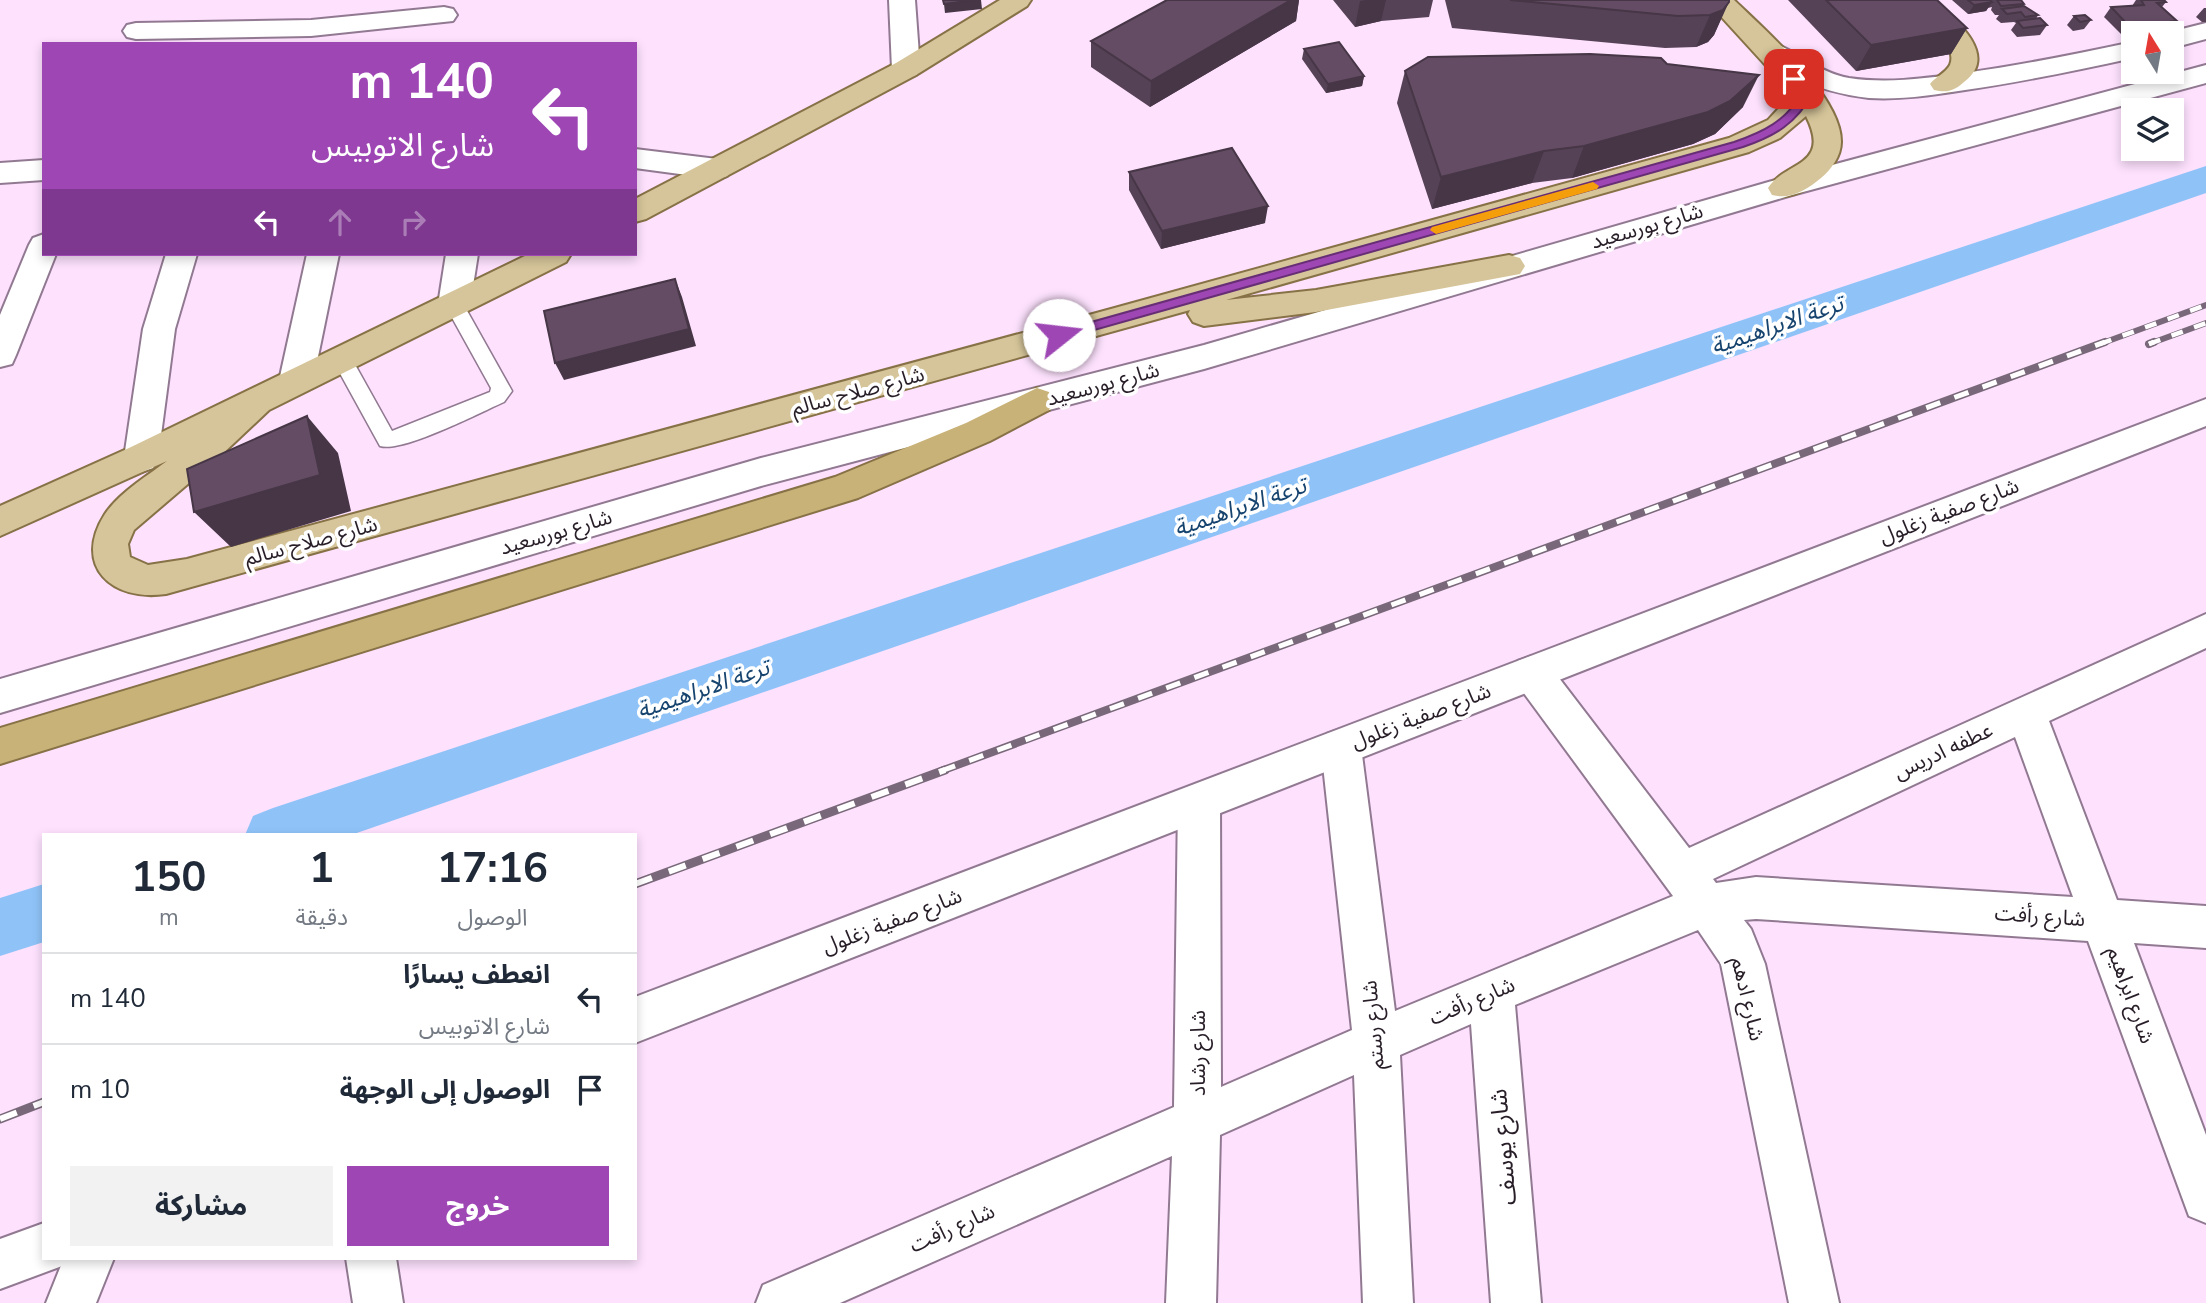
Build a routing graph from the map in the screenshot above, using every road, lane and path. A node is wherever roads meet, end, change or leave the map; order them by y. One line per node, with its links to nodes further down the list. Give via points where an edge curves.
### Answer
1 (902, 0): 12 (street)
2 (1018, 0): 12 (main road)
3 (1719, 0): 10 (main road)
4 (1917, 0): 15 (main road, via 1951,31 1965,51 1963,71)
5 (446, 8): 6 (street, via 311,28); 9 (street)
6 (137, 28)
7 (2206, 31): 8 (street)
8 (2184, 37)
9 (438, 42)
10 (1768, 49): 14 (main road); 15 (street, via 1808,74)
11 (2121, 53): 15 (street, via 2042,69)
12 (906, 69): 18 (main road)
13 (2206, 74): 16 (street, شارع بورسعيد)
14 (1807, 93): 21 (main road, via 1825,124 1828,140 1815,168); 30 (main road, شارع صلاح سالم, via 1783,124 1739,145)
15 (1941, 104): 16 (street, via 1967,128)
16 (2001, 128): 21 (street, شارع بورسعيد)
17 (637, 158): 18 (street)
18 (717, 169): 22 (main road)
19 (42, 170): 20 (street)
20 (0, 173)
21 (1783, 188): 28 (street, شارع بورسعيد)
22 (637, 211)
23 (42, 250): 31 (street)
24 (180, 256): 37 (street, via 159,329)
25 (323, 256): 33 (street)
26 (462, 256): 29 (street)
27 (551, 256): 29 (main road, شارع صلاح سالم)
28 (1509, 266): 30 (main road, via 1317,301); 35 (street, شارع بورسعيد, via 1217,354)
29 (454, 305): 32 (main road, شارع صلاح سالم); 32 (lane, via 502,391 496,397 400,439 387,440)
30 (1111, 321): 34 (main road, شارع صلاح سالم, via 157,582 130,578 113,565 110,544 119,523)
31 (0, 355)
32 (341, 357): 33 (main road, شارع صلاح سالم)
33 (296, 381): 34 (main road, شارع صلاح سالم)
34 (257, 401): 37 (main road, شارع صلاح سالم)
35 (1037, 401): 41 (street, شارع بورسعيد, via 761,472); 43 (highway, via 967,437 845,488)
36 (2206, 412): 40 (street, شارع صفية زغلول)
37 (141, 458): 38 (main road, شارع صلاح سالم)
38 (0, 522)
39 (2206, 630): 42 (street, عطفه ادريس)
40 (1532, 673): 44 (street, شارع صفية زغلول); 46 (street, شارع ادهم)
41 (0, 696)
42 (2026, 712): 46 (street, عطفه ادريس); 47 (street, شارع ابراهيم)
43 (0, 746)
44 (1341, 747): 45 (street, شارع صفية زغلول); 51 (street, شارع رستم)
45 (1199, 802): 50 (street, شارع صفية زغلول); 52 (street, شارع رشاد)
46 (1693, 889): 47 (street, شارع رأفت, via 1756,898); 49 (street, شارع رأفت); 64 (street, شارع ادهم, via 1735,944 1743,964)
47 (2103, 920): 48 (street, شارع رأفت); 53 (street, شارع ابراهيم)
48 (2206, 927)
49 (1491, 992): 51 (street, شارع رأفت); 63 (street, شارع يوسف)
50 (637, 1019)
51 (1376, 1042): 52 (street, شارع رأفت); 62 (street, شارع رستم)
52 (1197, 1120): 60 (street, شارع رأفت); 61 (street, شارع رشاد)
53 (2206, 1199)
54 (42, 1249): 57 (street)
55 (88, 1260): 58 (street)
56 (371, 1260): 59 (street)
57 (0, 1264)
58 (71, 1303)
59 (378, 1303)
60 (780, 1303)
61 (1191, 1303)
62 (1388, 1303)
63 (1516, 1303)
64 (1814, 1303)

